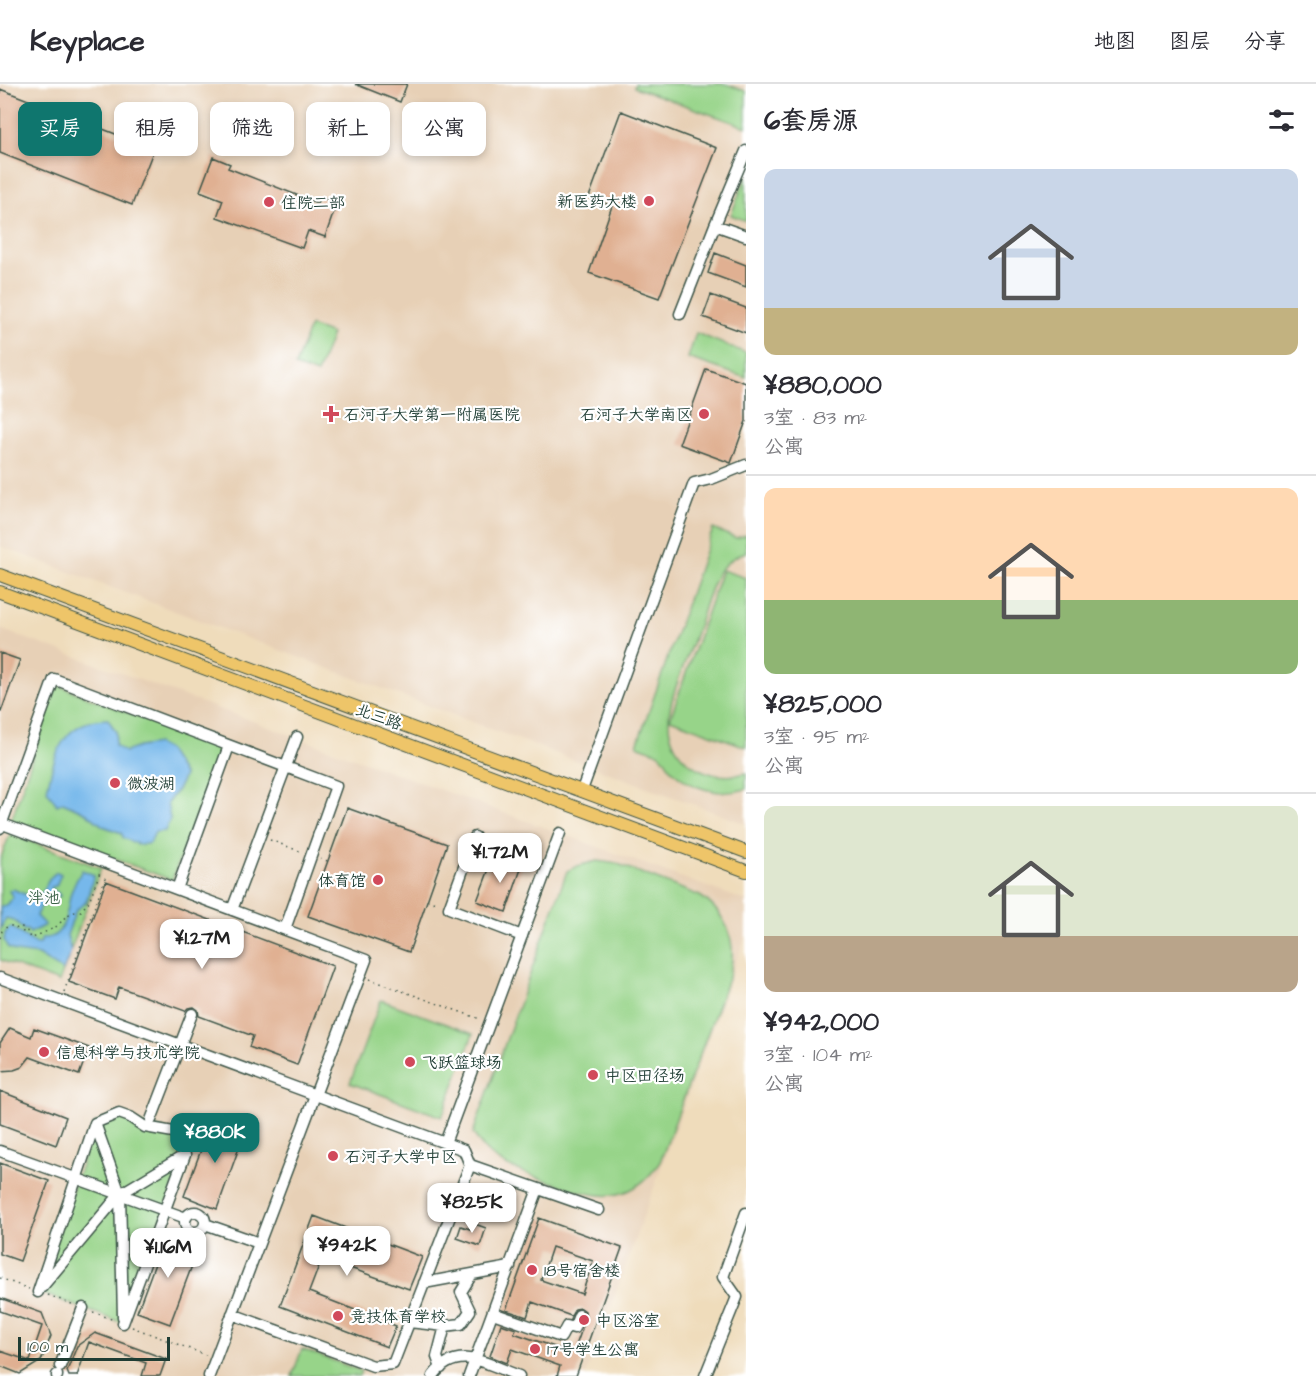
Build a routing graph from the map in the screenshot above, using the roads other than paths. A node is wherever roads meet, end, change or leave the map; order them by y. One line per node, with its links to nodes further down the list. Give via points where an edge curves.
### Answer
1 (746, 151): 2 (lane)
2 (714, 225): 3 (lane); 4 (lane)
3 (746, 236)
4 (680, 314)
5 (746, 465): 11 (lane, via 694,483)
6 (0, 575): 11 (main road, 北三路)
7 (0, 592): 16 (main road, 北三路)
8 (297, 737): 10 (lane)
9 (230, 746): 10 (lane); 12 (lane, via 54,679); 17 (lane)
10 (286, 767): 18 (lane); 19 (lane, via 336,786)
11 (582, 790): 15 (main road, 北三路)
12 (0, 825): 17 (lane)
13 (560, 833): 20 (lane)
14 (475, 837): 20 (lane, via 449,908)
15 (746, 852)
16 (746, 871)
17 (177, 889): 18 (lane)
18 (232, 910): 19 (lane)
19 (285, 929): 24 (lane, via 366,960)
20 (522, 936): 27 (lane)
21 (0, 978): 23 (lane)
22 (192, 1014): 23 (lane)
23 (180, 1045): 24 (lane); 25 (lane)
24 (315, 1095): 27 (lane); 37 (lane)
25 (151, 1120)
26 (95, 1123): 29 (lane, via 119,1113 145,1127 180,1133); 31 (lane); 33 (lane)
27 (446, 1143): 30 (lane, via 464,1150)
28 (0, 1151): 31 (lane)
29 (184, 1155): 33 (lane); 34 (lane)
30 (470, 1165): 32 (lane); 40 (lane)
31 (77, 1179): 33 (lane); 33 (lane, via 38,1292)
32 (538, 1189): 35 (lane); 38 (lane)
33 (120, 1194): 34 (lane); 34 (lane, via 123,1323)
34 (164, 1210): 37 (lane, via 186,1218 198,1212 205,1224)
35 (599, 1210)
36 (746, 1213): 54 (lane, via 723,1277 736,1297)
37 (259, 1243): 43 (lane)
38 (510, 1267): 39 (lane); 42 (lane)
39 (472, 1275): 40 (lane); 46 (lane, via 461,1292 470,1311 461,1324)
40 (424, 1283): 45 (lane)
41 (83, 1308): 49 (lane)
42 (493, 1313): 44 (lane, via 561,1337 567,1326 574,1328); 47 (lane)
43 (232, 1314): 48 (lane); 51 (lane)
44 (579, 1315)
45 (409, 1322): 46 (lane); 48 (lane, via 393,1364)
46 (445, 1326): 50 (lane)
47 (475, 1360): 50 (lane, via 455,1359); 52 (lane); 53 (lane)
48 (371, 1371)
49 (58, 1372)
50 (437, 1372)
51 (212, 1375)
52 (469, 1376)
53 (519, 1376)
54 (706, 1376)

